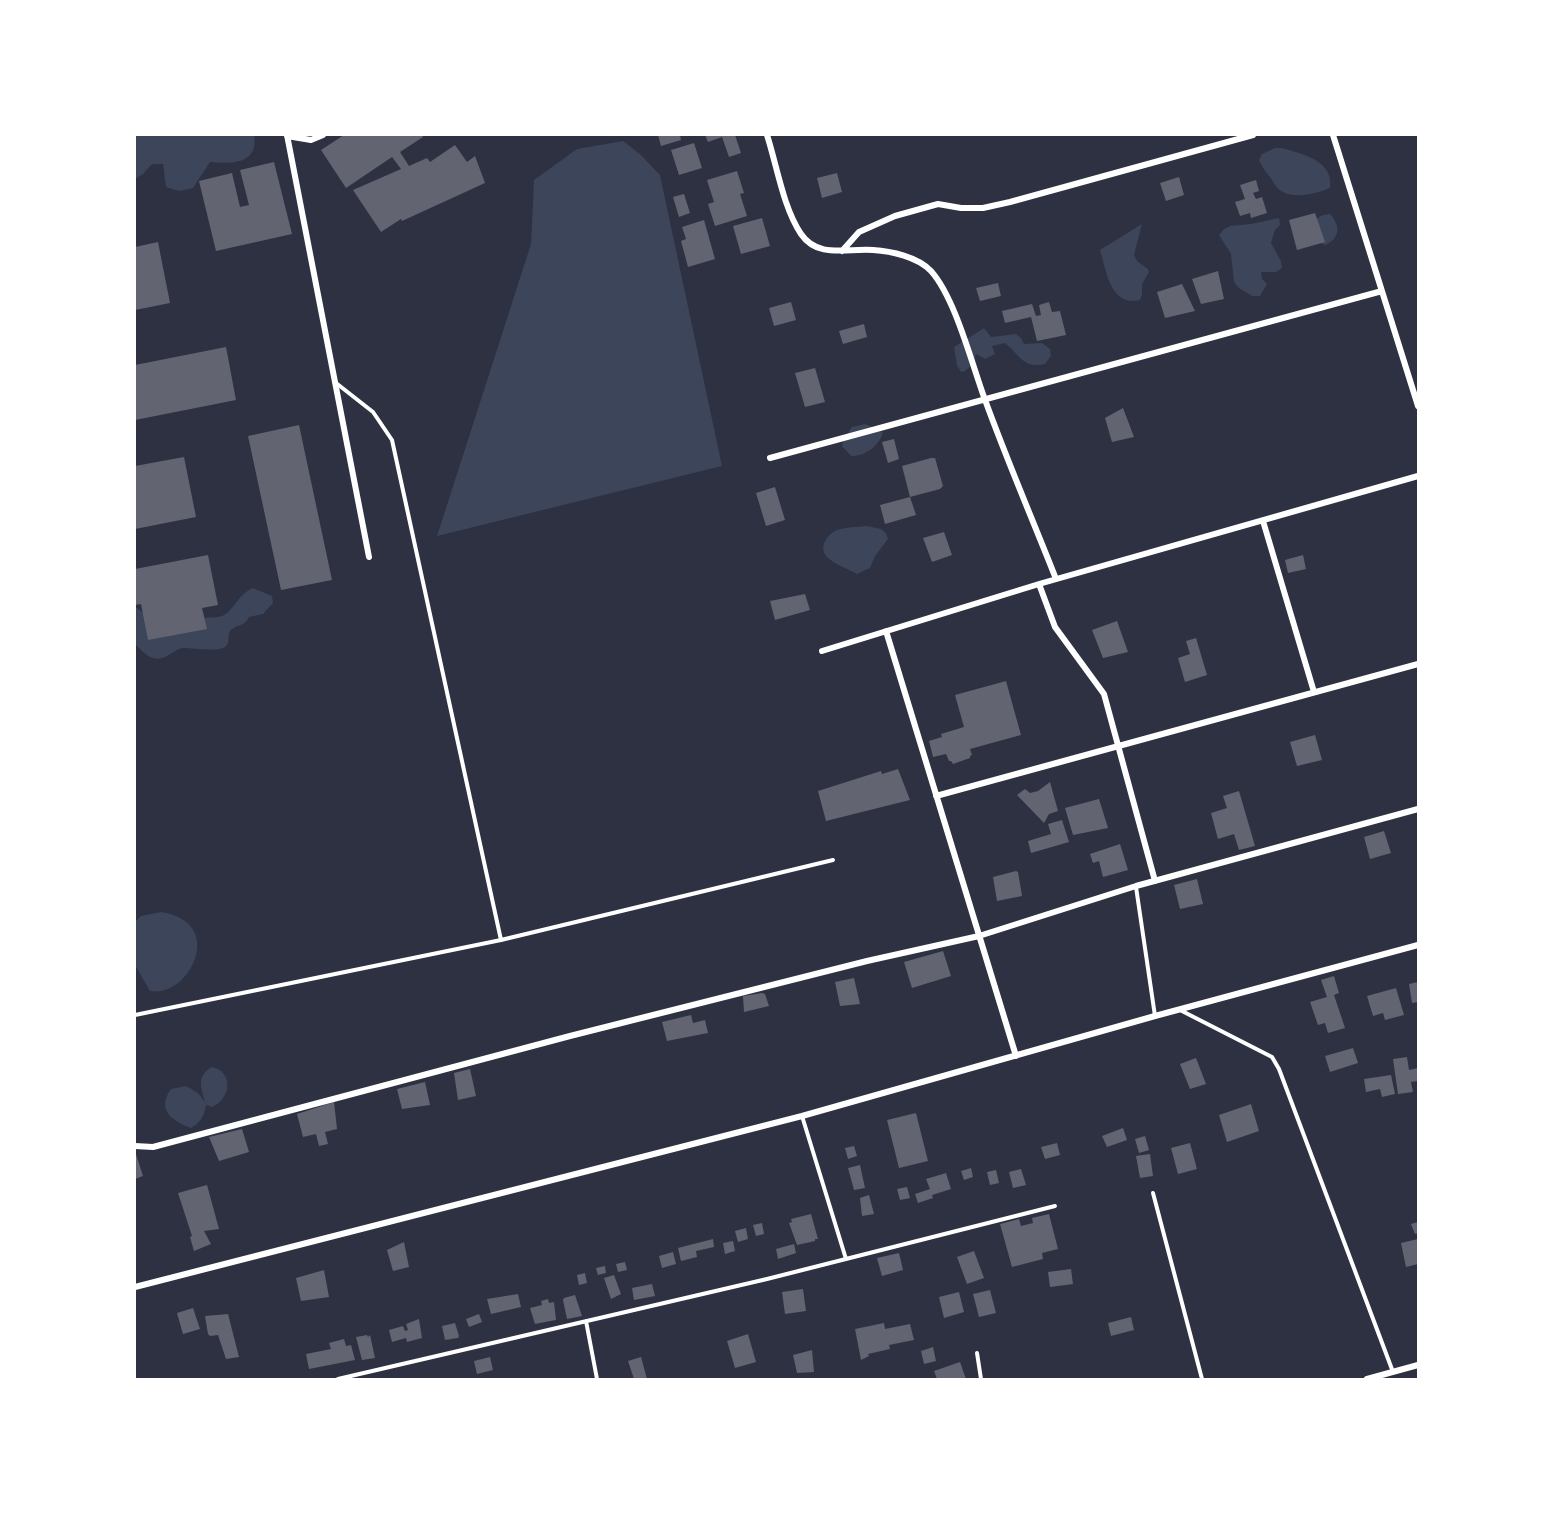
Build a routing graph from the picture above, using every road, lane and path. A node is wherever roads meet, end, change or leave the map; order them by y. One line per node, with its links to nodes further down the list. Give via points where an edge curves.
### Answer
1 (323, 135): 5 (street, via 311,140)
2 (767, 135): 6 (street, via 792,217 802,236 825,251)
3 (1253, 135): 6 (street, via 1010,202 983,208 938,204 895,216 859,232)
4 (1334, 135): 7 (street)
5 (287, 136): 8 (street)
6 (841, 252): 9 (street, via 891,252 930,270 946,292)
7 (1382, 291): 9 (street); 10 (street)
8 (336, 383): 14 (street); 28 (lane, via 373,412 392,440)
9 (985, 400): 11 (street); 15 (street)
10 (1418, 406)
11 (770, 458)
12 (1418, 476): 13 (street)
13 (1263, 521): 15 (street); 20 (street)
14 (369, 557)
15 (1056, 579): 16 (street)
16 (1040, 584): 17 (street); 21 (street, via 1055,627 1104,694)
17 (886, 631): 18 (street); 22 (street)
18 (822, 651)
19 (1418, 664): 20 (street)
20 (1314, 692): 21 (street)
21 (1118, 746): 22 (street); 25 (street)
22 (936, 796): 27 (street)
23 (1418, 809): 25 (street)
24 (833, 860): 28 (lane)
25 (1155, 880): 26 (street)
26 (1136, 886): 27 (street); 32 (lane)
27 (979, 936): 33 (street); 35 (street, via 570,1036 153,1147)
28 (501, 940): 31 (lane)
29 (1418, 945): 30 (street)
30 (1180, 1010): 32 (street); 43 (lane, via 1272,1057)
31 (135, 1015)
32 (1155, 1016): 33 (street)
33 (1016, 1056): 34 (street)
34 (802, 1116): 38 (lane); 39 (street)
35 (135, 1146)
36 (1153, 1193): 47 (lane)
37 (1054, 1206): 38 (lane)
38 (846, 1259): 40 (lane)
39 (135, 1287)
40 (586, 1321): 44 (lane); 45 (lane)
41 (977, 1353): 46 (lane)
42 (1418, 1365): 43 (street)
43 (1394, 1372): 48 (street)
44 (338, 1379)
45 (597, 1379)
46 (981, 1379)
47 (1202, 1379)
48 (1367, 1379)

